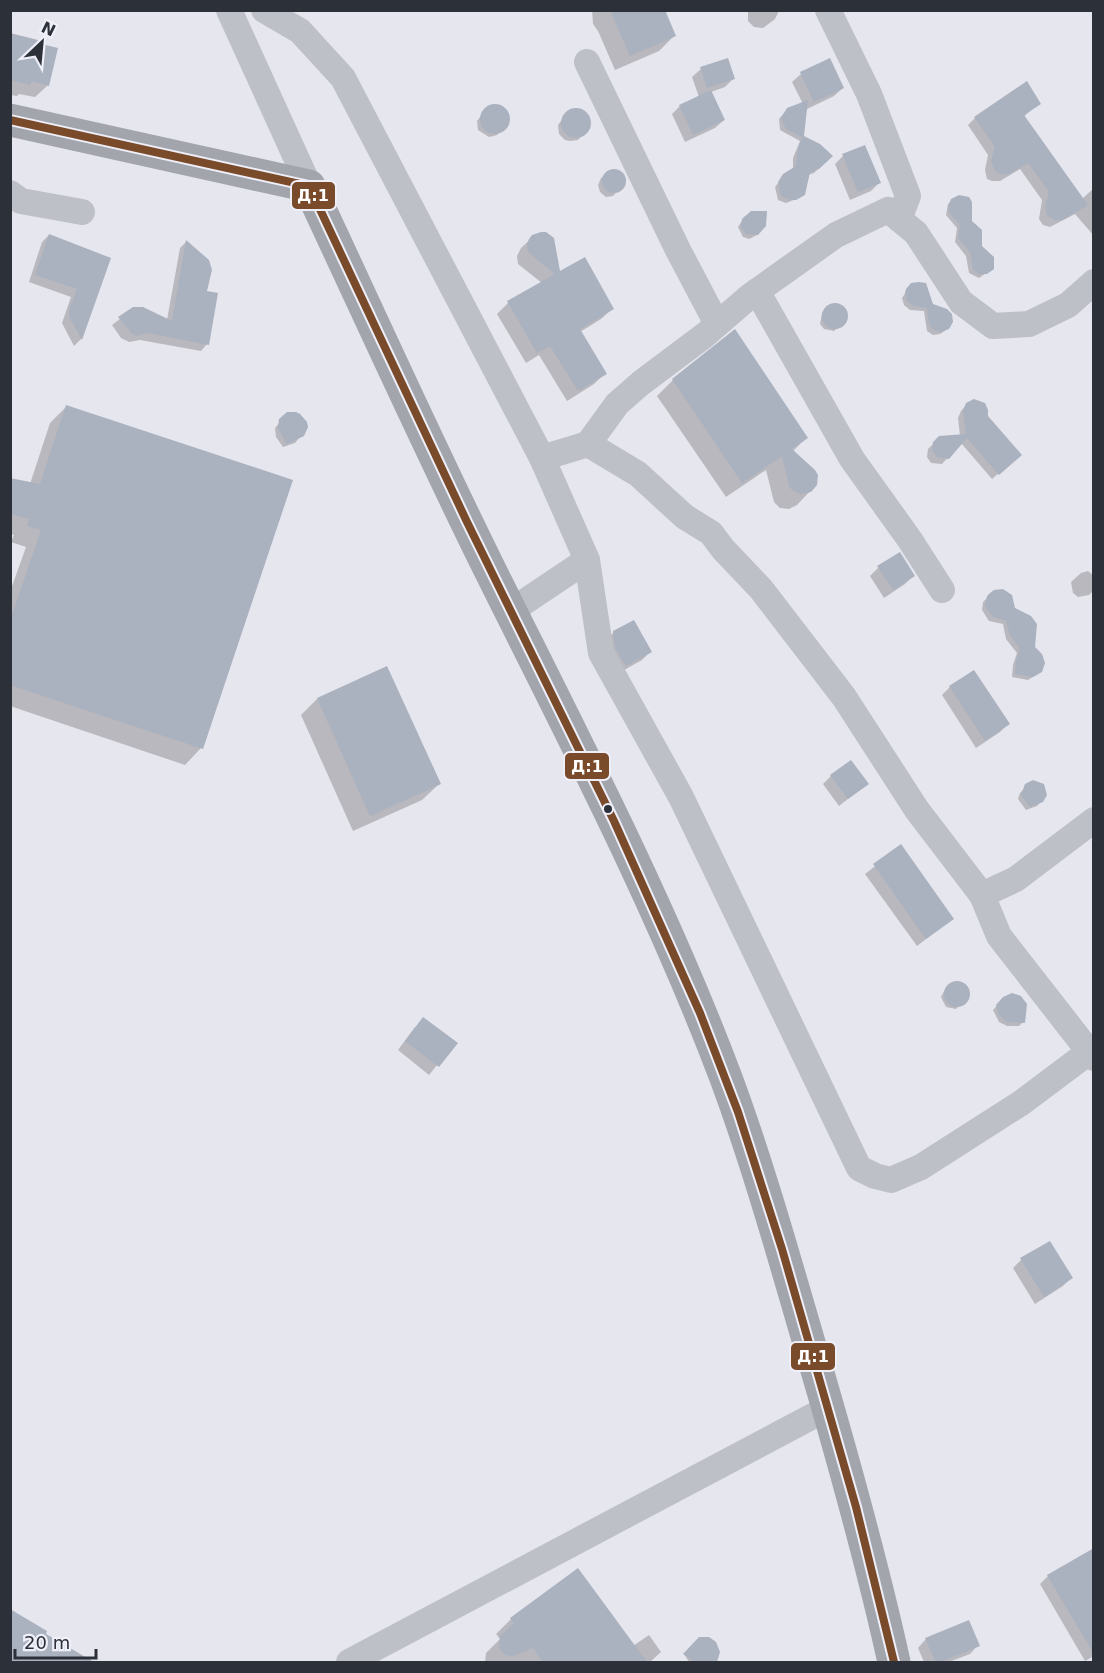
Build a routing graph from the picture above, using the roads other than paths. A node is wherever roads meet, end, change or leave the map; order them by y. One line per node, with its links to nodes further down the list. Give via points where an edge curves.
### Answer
1 (229, 10): 6 (street)
2 (264, 10): 14 (street, via 300,31 343,78)
3 (828, 10): 9 (street, via 869,94 908,196)
4 (586, 62): 12 (street)
5 (10, 120): 6 (main road)
6 (309, 186): 17 (main road)
7 (10, 193): 8 (street, via 21,201)
8 (82, 212)
9 (898, 219): 10 (street, via 916,233 961,302 993,326 1029,324 1068,305); 11 (street, via 888,210 836,235)
10 (1094, 282)
11 (757, 291): 12 (street); 16 (street, via 852,459)
12 (717, 324): 13 (street, via 617,404)
13 (588, 444): 14 (street); 19 (street, via 638,474 686,517 711,533 761,589 844,697 916,810)
14 (542, 458): 15 (street)
15 (587, 560): 17 (street); 20 (street, via 601,653 681,797 859,1168 891,1180 921,1167)
16 (942, 590)
17 (511, 611): 21 (main road, via 670,942 722,1069 783,1251)
18 (1094, 820): 19 (street, via 1016,879)
19 (982, 895): 20 (street, via 999,936)
20 (1091, 1055)
21 (828, 1408): 22 (street); 23 (main road)
22 (349, 1662)
23 (894, 1662)

